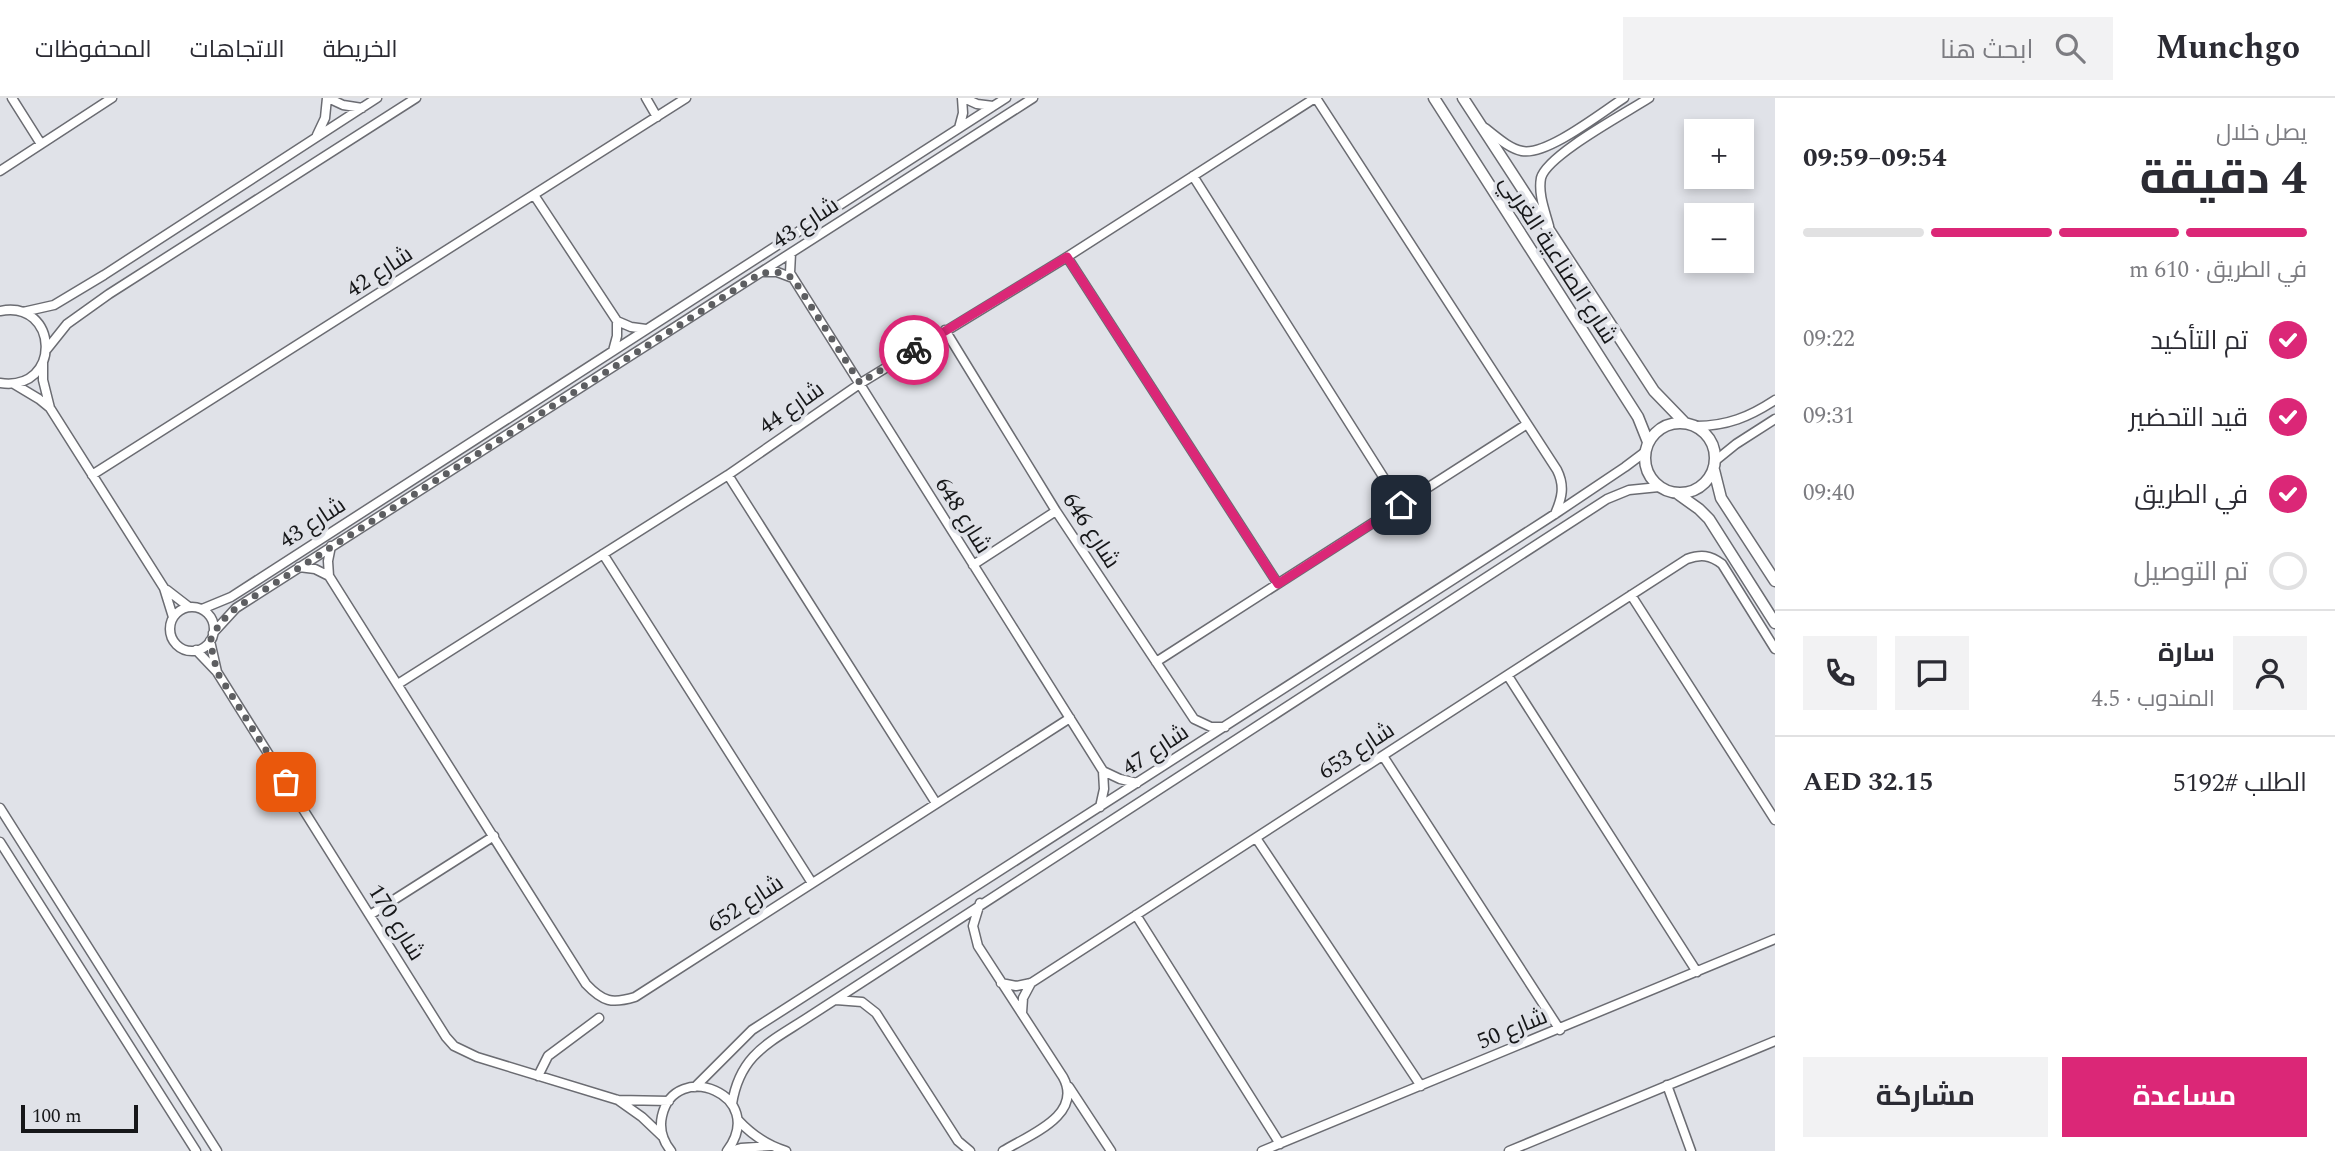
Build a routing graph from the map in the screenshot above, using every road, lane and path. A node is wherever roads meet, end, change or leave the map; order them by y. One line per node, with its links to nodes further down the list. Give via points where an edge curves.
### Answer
1 (12, 98): 22 (street)
2 (112, 98): 22 (street)
3 (328, 98): 17 (street); 21 (street)
4 (377, 98): 17 (street)
5 (416, 98): 36 (street, via 109,294 67,324)
6 (646, 98): 18 (street)
7 (686, 98): 18 (street, شارع 42)
8 (963, 98): 16 (street); 20 (street)
9 (1006, 98): 16 (street, شارع 43)
10 (1033, 98): 27 (street, شارع 43)
11 (1316, 98): 24 (street, شارع 44); 46 (street)
12 (1434, 98): 48 (main road, شارع الصناعية الغربي, via 1638,418)
13 (1463, 98): 19 (main road, شارع الصناعية الغربي)
14 (1624, 98): 19 (street, via 1544,149 1512,147)
15 (1649, 98): 26 (street, via 1559,155 1544,170 1540,192)
16 (993, 106): 20 (street, شارع 43)
17 (362, 108): 21 (street)
18 (657, 117): 25 (street, شارع 42)
19 (1481, 125): 26 (main road, شارع الصناعية الغربي)
20 (959, 128): 34 (street, شارع 43)
21 (316, 137): 32 (street, via 93,282 54,305)
22 (41, 144): 23 (street)
23 (0, 171)
24 (1193, 177): 28 (street, شارع 44); 54 (street)
25 (534, 195): 33 (street); 50 (street, شارع 42)
26 (1551, 233): 45 (main road, شارع الصناعية الغربي, via 1654,391)
27 (791, 253): 29 (street, شارع 43); 30 (street, شارع 648)
28 (1067, 257): 35 (street, شارع 44); 64 (street)
29 (761, 273): 30 (street); 57 (street, شارع 43)
30 (793, 278): 40 (street, شارع 648)
31 (2, 309): 32 (street)
32 (23, 312): 36 (street, via 43,331)
33 (617, 321): 34 (street); 37 (street)
34 (646, 329): 37 (street, شارع 43)
35 (945, 330): 40 (street, شارع 44); 55 (street, شارع 646)
36 (47, 349): 38 (street)
37 (613, 351): 68 (street, شارع 43, via 231,597)
38 (43, 363): 41 (street, via 36,373); 43 (street)
39 (0, 383): 41 (street)
40 (860, 383): 51 (street, شارع 44); 59 (street, شارع 648)
41 (14, 384): 43 (street)
42 (1775, 400): 47 (street, via 1730,423)
43 (50, 408): 50 (street)
44 (1775, 419): 49 (street, via 1736,444)
45 (1684, 422): 47 (main road); 48 (main road, via 1663,426)
46 (1527, 424): 54 (street); 56 (street, via 1561,478)
47 (1696, 426): 49 (main road, via 1711,441)
48 (1646, 447): 52 (main road, via 1646,468); 56 (street, شارع 47, via 1625,467)
49 (1714, 466): 53 (main road, via 1699,488); 61 (main road, via 1721,498)
50 (92, 475): 65 (street)
51 (728, 475): 58 (street, شارع 44); 83 (street)
52 (1659, 486): 53 (main road); 92 (street, شارع 47, via 1607,499)
53 (1677, 493): 70 (main road, via 1709,519)
54 (1401, 505): 64 (street)
55 (1056, 511): 59 (street); 74 (street, شارع 646)
56 (1555, 514): 79 (street, شارع 47)
57 (331, 546): 60 (street, شارع 43); 62 (street)
58 (603, 554): 77 (street, شارع 44); 91 (street)
59 (973, 565): 78 (street, شارع 648)
60 (299, 567): 62 (street); 71 (street, شارع 43, via 236,608)
61 (1772, 573): 63 (main road)
62 (329, 576): 77 (street, شارع 652)
63 (1775, 582)
64 (1278, 584): 74 (street)
65 (164, 588): 67 (street); 69 (street)
66 (1631, 595): 72 (street, شارع 653, via 1687,559 1713,558); 76 (street, شارع 653); 86 (street)
67 (189, 607): 68 (street); 69 (street)
68 (202, 610): 71 (street, via 212,619)
69 (173, 617): 73 (street, via 173,641)
70 (1775, 623)
71 (212, 637): 73 (street); 75 (street, شارع 170)
72 (1775, 649)
73 (195, 650): 75 (street, شارع 170)
74 (1156, 662): 79 (street, شارع 646, via 1194,719)
75 (217, 672): 93 (street, شارع 170)
76 (1508, 676): 80 (street, شارع 653); 96 (street)
77 (398, 684): 87 (street, شارع 652)
78 (1070, 718): 81 (street, شارع 648); 83 (street, شارع 652)
79 (1225, 727): 82 (street, شارع 47)
80 (1382, 756): 88 (street, شارع 653); 102 (street)
81 (1103, 771): 82 (street); 84 (street)
82 (1138, 783): 84 (street, شارع 47)
83 (936, 803): 91 (street, شارع 652)
84 (1100, 807): 110 (street, شارع 47, via 752,1030)
85 (2, 814): 104 (street)
86 (1775, 820)
87 (494, 836): 91 (street, شارع 652, via 586,984 605,1000 635,997); 93 (street)
88 (1256, 838): 94 (street, شارع 653); 108 (street)
89 (0, 842): 90 (street)
90 (3, 850): 105 (street)
91 (812, 883)
92 (980, 903): 97 (street, via 974,936); 99 (street, شارع 47)
93 (370, 915): 106 (street, شارع 170, via 454,1046)
94 (1136, 915): 98 (street, شارع 653); 118 (street)
95 (1775, 939): 96 (street, شارع 50)
96 (1696, 972): 102 (street, شارع 50)
97 (1001, 983): 98 (street); 100 (street)
98 (1031, 983): 100 (street, via 1023,998)
99 (833, 1000): 113 (street, شارع 47, via 748,1061); 125 (street, via 855,1000 876,1013 958,1141)
100 (1022, 1014): 107 (street)
101 (599, 1018): 106 (street, via 548,1056)
102 (1560, 1030): 108 (street, شارع 50)
103 (1775, 1041): 109 (street)
104 (161, 1062): 105 (street); 121 (street)
105 (145, 1072): 120 (street)
106 (538, 1076): 111 (street, شارع 170)
107 (1067, 1084): 114 (street); 115 (street)
108 (1421, 1086): 118 (street, شارع 50)
109 (1667, 1086): 129 (street); 130 (street)
110 (695, 1087): 112 (street, شارع 47); 113 (street, via 712,1088)
111 (618, 1100): 112 (street, شارع 170); 117 (street, شارع 170)
112 (669, 1101): 117 (street, via 661,1118)
113 (732, 1104): 116 (street)
114 (1083, 1106): 115 (street); 127 (street)
115 (1065, 1109): 126 (street)
116 (738, 1120): 119 (street); 123 (street)
117 (663, 1137): 122 (street, شارع 170)
118 (1280, 1144): 128 (street, شارع 50)
119 (770, 1146): 123 (street); 124 (street)
120 (196, 1151)
121 (217, 1151)
122 (671, 1151)
123 (729, 1151)
124 (786, 1151)
125 (970, 1151)
126 (1003, 1151)
127 (1111, 1151)
128 (1262, 1151)
129 (1509, 1151)
130 (1691, 1151)

